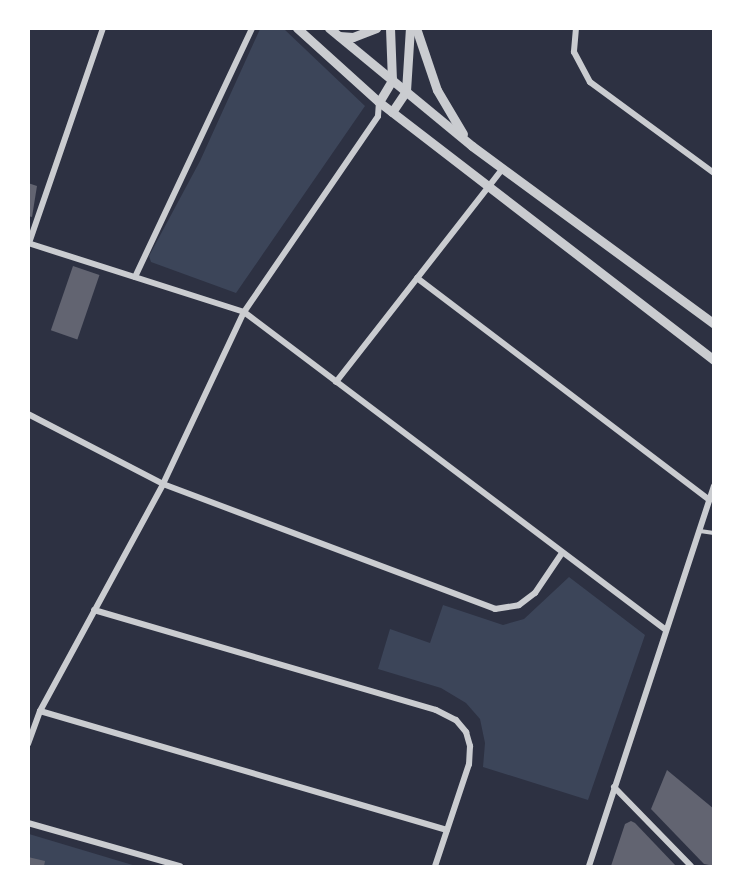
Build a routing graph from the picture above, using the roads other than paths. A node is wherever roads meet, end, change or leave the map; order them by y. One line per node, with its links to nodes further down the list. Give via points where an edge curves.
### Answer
1 (103, 28): 20 (street)
2 (252, 28): 21 (street)
3 (297, 28): 13 (street)
4 (329, 28): 10 (street)
5 (376, 28): 10 (street, via 352,37)
6 (390, 28): 11 (street)
7 (410, 28): 12 (street)
8 (416, 28): 16 (street, via 436,90)
9 (576, 28): 18 (street, via 574,52 590,82)
10 (338, 36): 11 (street)
11 (392, 80): 12 (street); 13 (street)
12 (406, 91): 14 (street); 16 (street)
13 (378, 102): 14 (street); 15 (street)
14 (392, 112): 15 (street); 19 (street)
15 (378, 116): 23 (street)
16 (472, 146): 17 (street)
17 (503, 168): 19 (street); 24 (street)
18 (714, 173)
19 (488, 185): 22 (street); 25 (street)
20 (29, 243): 21 (street)
21 (135, 277): 23 (street)
22 (417, 278): 26 (street); 30 (street)
23 (244, 312): 26 (street); 28 (street)
24 (714, 324)
25 (714, 360)
26 (336, 382): 33 (street)
27 (28, 414): 28 (street)
28 (163, 484): 33 (street, via 495,609 519,605 535,593); 34 (street)
29 (714, 486): 30 (street)
30 (709, 500): 31 (street)
31 (699, 530): 32 (lane); 35 (street)
32 (714, 533)
33 (562, 553): 35 (street)
34 (94, 610): 36 (street); 40 (street, via 436,710 456,720 466,732 469,764)
35 (666, 630): 38 (street)
36 (40, 711): 37 (street); 40 (street)
37 (28, 744)
38 (614, 786): 43 (street); 44 (street)
39 (28, 823): 41 (street)
40 (447, 830): 42 (street)
41 (180, 867)
42 (435, 867)
43 (589, 867)
44 (691, 867)

